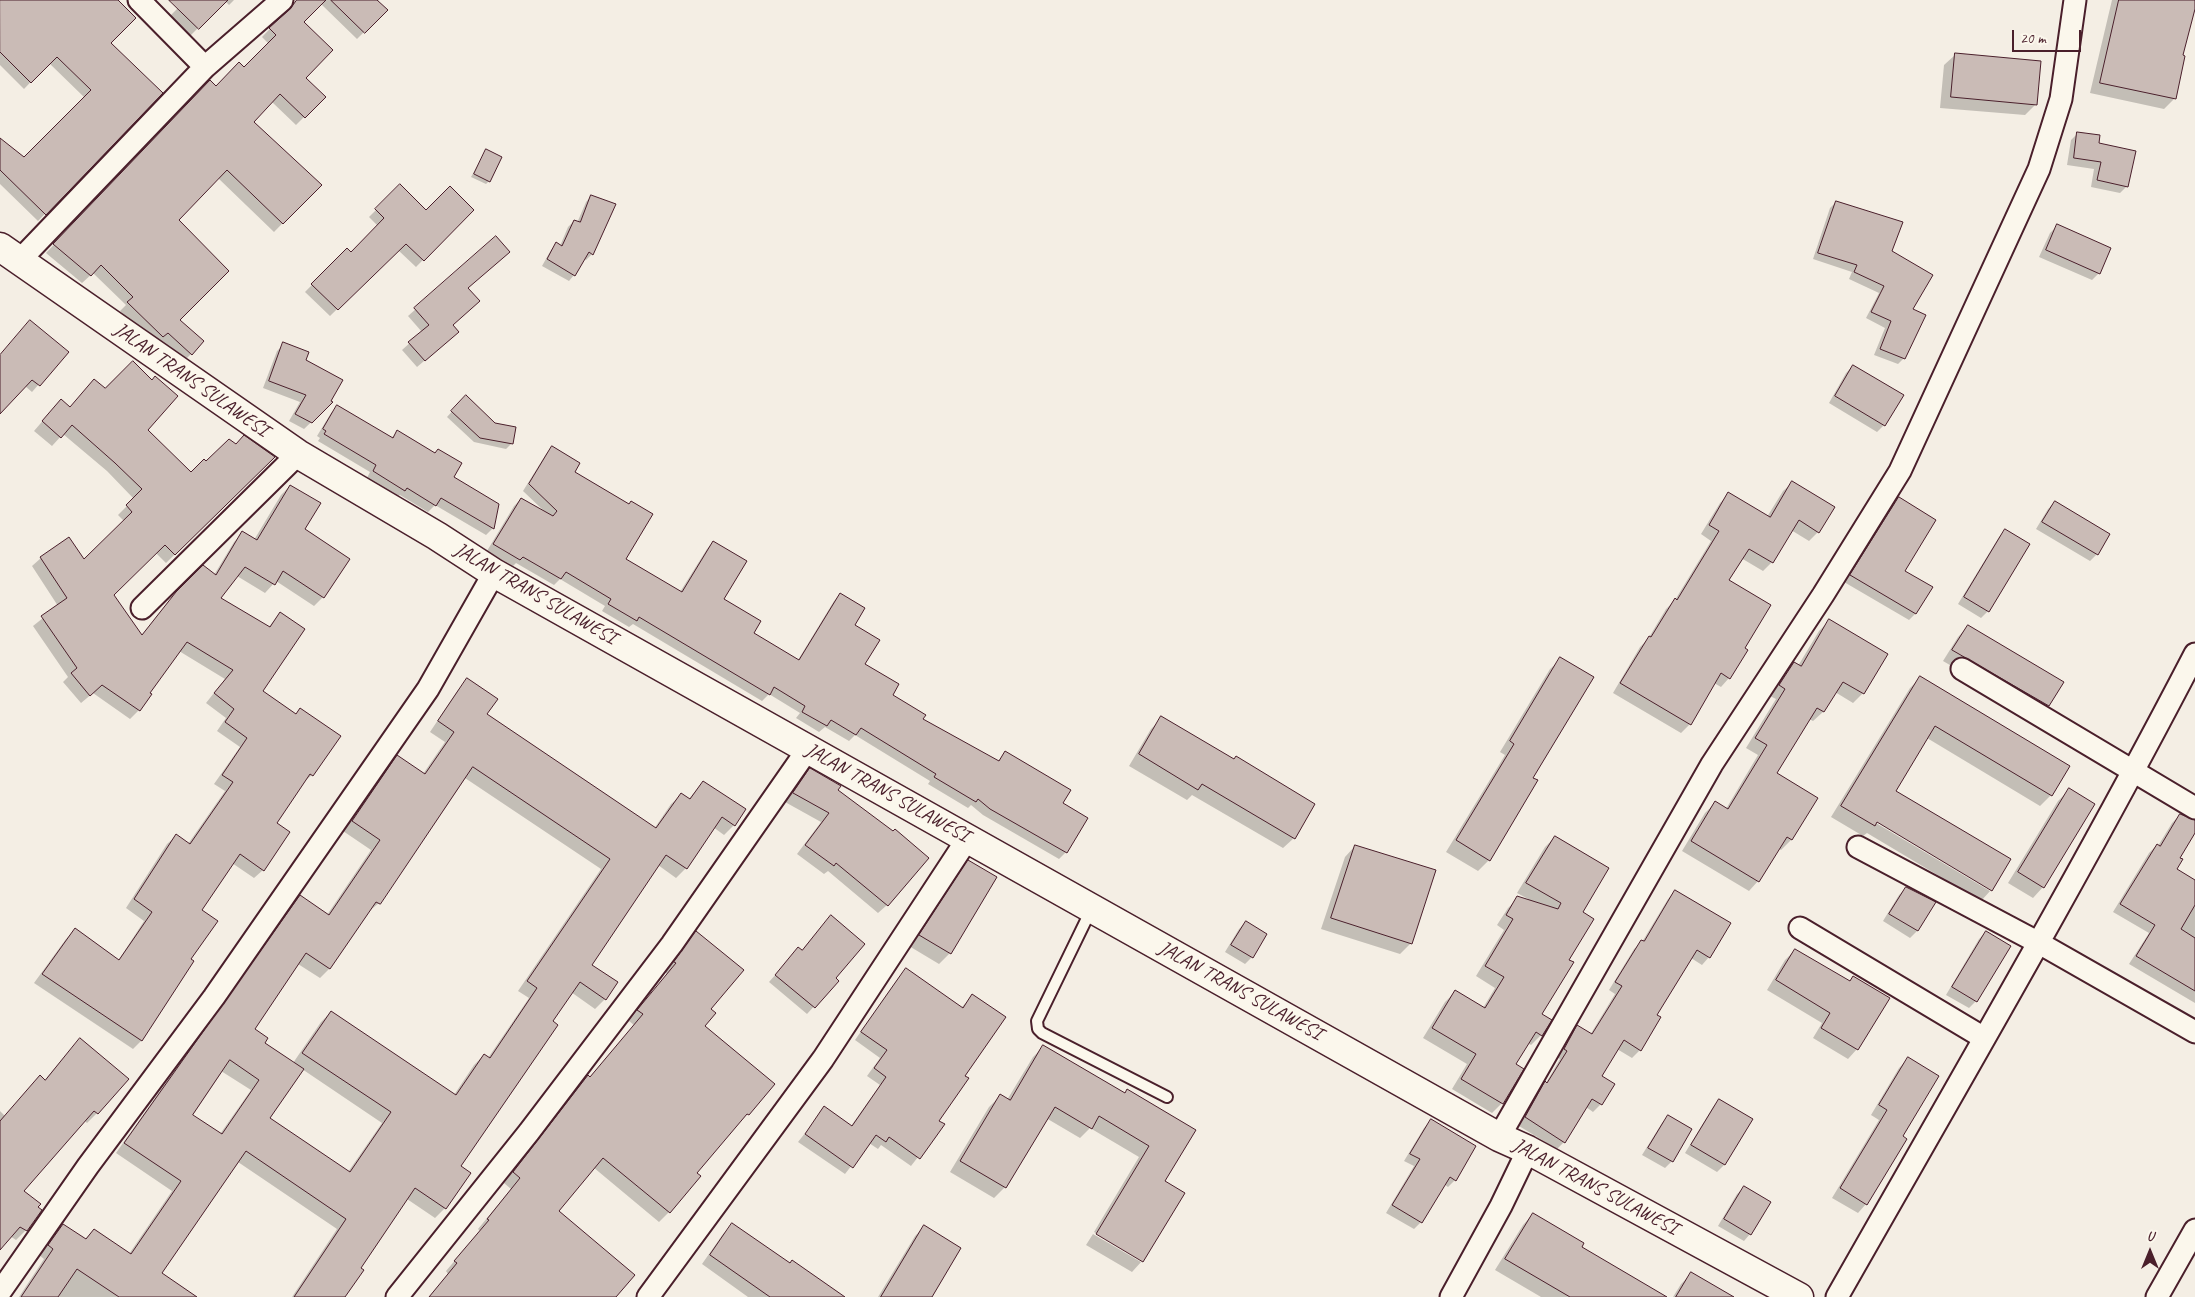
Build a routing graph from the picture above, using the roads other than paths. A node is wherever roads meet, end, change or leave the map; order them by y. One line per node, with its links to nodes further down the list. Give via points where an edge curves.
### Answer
1 (139, 0): 4 (street)
2 (282, 0): 4 (street)
3 (2075, 0): 22 (street, via 2061,98 2039,169 1900,471 1712,764)
4 (205, 67): 5 (street)
5 (10, 254): 6 (highway, JALAN TRANS SULAWESI)
6 (298, 454): 7 (highway, JALAN TRANS SULAWESI); 8 (street)
7 (494, 573): 11 (highway, JALAN TRANS SULAWESI); 25 (street, via 428,689 214,997 88,1166)
8 (142, 608)
9 (2195, 654): 12 (street)
10 (1962, 669): 12 (street)
11 (808, 749): 14 (highway, JALAN TRANS SULAWESI); 26 (street, via 672,944 529,1132)
12 (2134, 772): 13 (street); 18 (street)
13 (2195, 808)
14 (968, 838): 16 (highway, JALAN TRANS SULAWESI); 27 (street, via 823,1058)
15 (1858, 847): 18 (street)
16 (1092, 907): 21 (lane, via 1036,1021 1038,1029); 22 (highway, JALAN TRANS SULAWESI)
17 (1800, 928): 20 (street)
18 (2039, 943): 19 (street); 20 (street)
19 (2195, 1032)
20 (1984, 1038): 30 (street)
21 (1168, 1097)
22 (1499, 1137): 23 (highway, JALAN TRANS SULAWESI)
23 (1528, 1150): 28 (street); 29 (highway, JALAN TRANS SULAWESI)
24 (2195, 1230): 31 (street)
25 (0, 1292)
26 (397, 1297)
27 (648, 1297)
28 (1451, 1297)
29 (1799, 1297)
30 (1837, 1297)
31 (2157, 1297)

